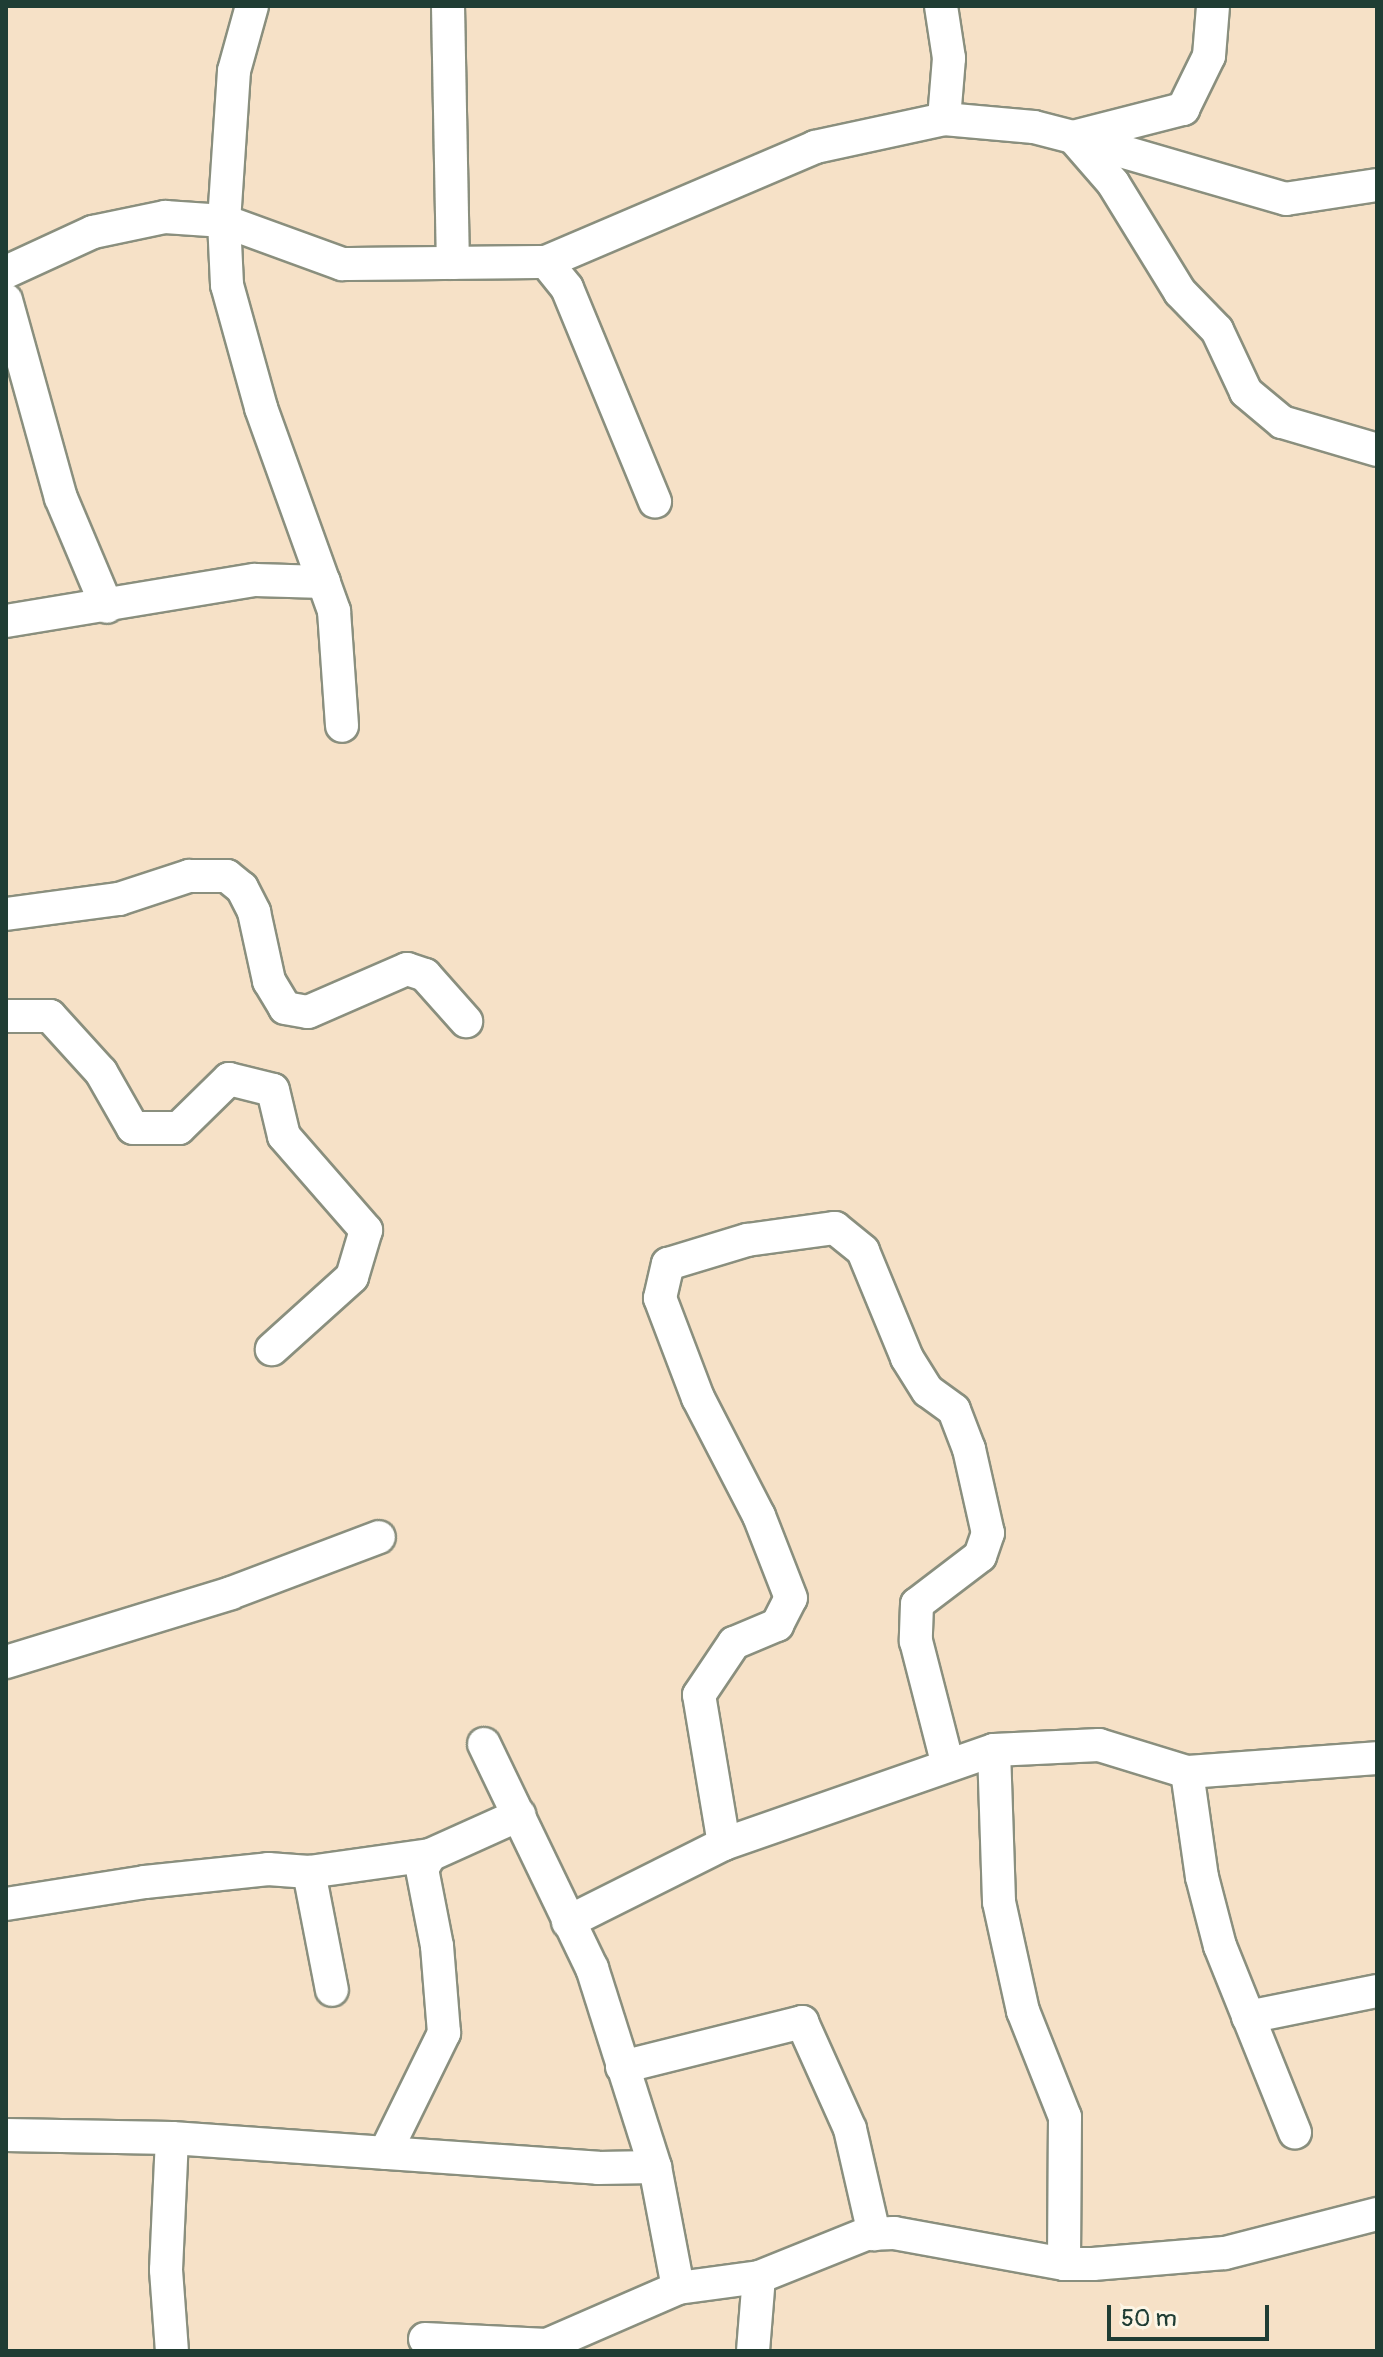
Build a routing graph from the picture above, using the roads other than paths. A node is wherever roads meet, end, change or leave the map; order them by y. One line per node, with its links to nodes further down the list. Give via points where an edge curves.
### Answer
1 (252, 6): 8 (street, via 234,71)
2 (448, 6): 10 (street)
3 (941, 6): 5 (street, via 949,58)
4 (1213, 6): 6 (street, via 1209,56 1183,109)
5 (944, 119): 6 (street, via 1034,127); 9 (street, via 815,147)
6 (1073, 137): 7 (street, via 1286,199); 13 (street, via 1113,183 1180,292 1217,330 1246,392 1282,422)
7 (1377, 185)
8 (224, 221): 10 (street, via 342,264); 11 (street, via 165,217 93,232); 15 (street, via 227,285 261,408)
9 (546, 262): 10 (street); 14 (street, via 567,288 627,423)
10 (453, 263)
11 (6, 272)
12 (6, 300): 16 (street, via 61,498)
13 (1377, 450)
14 (655, 502)
15 (324, 582): 16 (street, via 255,580); 18 (street, via 334,611)
16 (107, 607): 17 (street)
17 (6, 621)
18 (342, 726)
19 (6, 914): 21 (street, via 119,899 189,876 227,876 242,888 254,912 269,981 285,1008 308,1012 407,969 425,975)
20 (6, 1016): 22 (street, via 50,1016 101,1072 133,1128 179,1128 229,1079 273,1090 284,1136 366,1230 352,1277)
21 (466, 1021)
22 (272, 1349)
23 (379, 1537): 24 (street, via 231,1593)
24 (6, 1662)
25 (484, 1744): 30 (street)
26 (994, 1750): 28 (street); 29 (street, via 1099,1745); 47 (street, via 999,1902 1023,2011 1065,2117)
27 (1377, 1758): 29 (street)
28 (947, 1762): 31 (street); 31 (street, via 916,1641 917,1604 980,1556 988,1533 969,1449 954,1410 928,1391 907,1358 863,1251 835,1228 747,1240 668,1264 660,1298 698,1398 759,1516 791,1598 777,1625 734,1643 699,1695)
29 (1187, 1772): 38 (street, via 1206,1891)
30 (519, 1815): 32 (street); 35 (street)
31 (724, 1844): 35 (street)
32 (430, 1855): 33 (street); 43 (street, via 422,1869 437,1946 444,2033)
33 (309, 1872): 34 (street, via 244,1870); 36 (street)
34 (6, 1904)
35 (568, 1922): 39 (street, via 592,1968)
36 (332, 1990)
37 (1377, 1991): 38 (street)
38 (1248, 2017): 40 (street)
39 (622, 2067): 44 (street); 46 (street, via 802,2022 850,2129)
40 (1295, 2133)
41 (6, 2135): 42 (street)
42 (172, 2138): 43 (street); 51 (street, via 166,2270)
43 (385, 2153): 44 (street)
44 (655, 2167): 49 (street)
45 (1377, 2214): 47 (street, via 1225,2253)
46 (874, 2234): 47 (street); 48 (street, via 837,2243)
47 (1064, 2264)
48 (759, 2277): 49 (street); 52 (street)
49 (678, 2288): 50 (street, via 547,2345)
50 (425, 2339)
51 (172, 2351)
52 (753, 2351)

